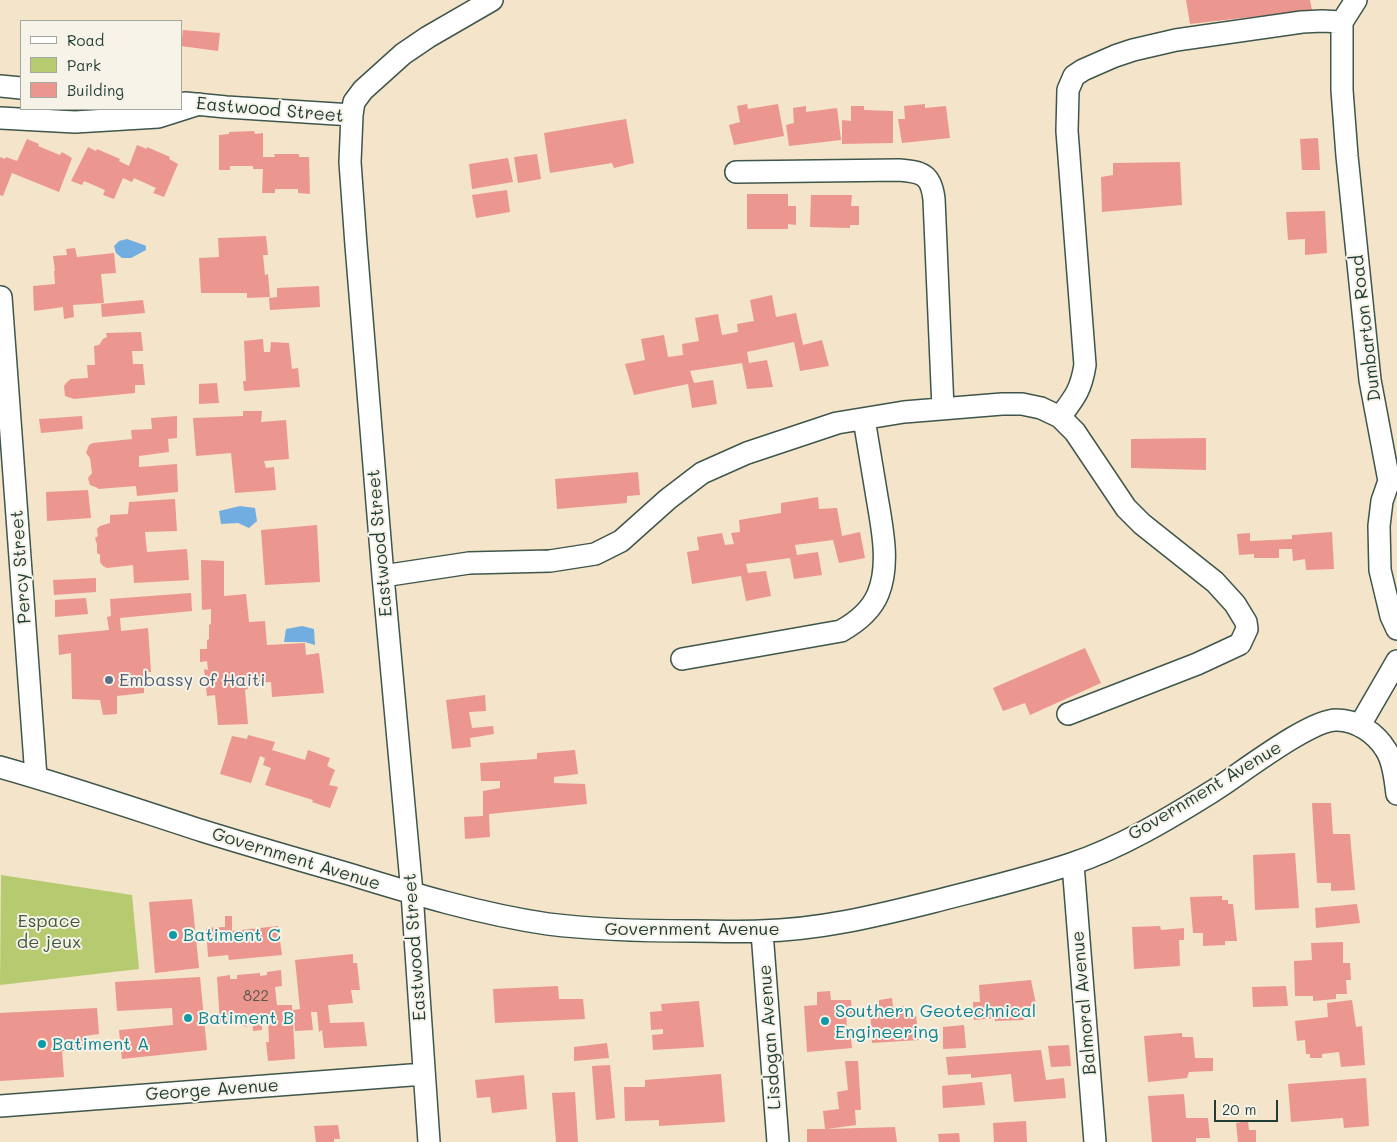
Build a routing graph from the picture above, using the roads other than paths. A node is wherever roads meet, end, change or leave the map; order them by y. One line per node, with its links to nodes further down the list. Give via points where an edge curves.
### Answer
1 (492, 0): 8 (street, via 403,54 362,90 354,102)
2 (1356, 0): 3 (street)
3 (1342, 22): 13 (street, via 1302,22 1176,40 1115,56 1074,76 1068,90 1067,131 1085,365 1077,394); 15 (street, Dumbarton Road, via 1342,90 1370,380)
4 (0, 86): 5 (street)
5 (20, 88)
6 (190, 103): 8 (street, Eastwood Street)
7 (174, 110): 9 (street, via 158,117 75,122)
8 (352, 115): 16 (street, Eastwood Street, via 350,162)
9 (0, 118)
10 (736, 172): 12 (street, via 899,170 916,171 926,177 932,186 934,199)
11 (1, 297): 23 (street, Percy Street)
12 (943, 409): 13 (street, via 1022,404); 14 (street)
13 (1060, 417): 20 (street, via 1075,432 1126,508 1215,582 1235,604 1247,629 1240,644)
14 (864, 419): 16 (street, via 837,423 746,453 702,474 621,541 595,554 550,561 469,563); 18 (street, via 883,540 883,576 872,605 841,631)
15 (1393, 475): 17 (street, Dumbarton Road, via 1382,500 1380,570)
16 (383, 576): 26 (street, Eastwood Street)
17 (1397, 630)
18 (682, 660)
19 (1397, 660): 21 (street)
20 (1068, 714)
21 (1360, 725): 24 (street, via 1388,752); 25 (street, Government Avenue, via 1341,720 1320,723 1169,817)
22 (0, 767): 23 (street, Government Avenue)
23 (36, 777): 26 (street, Government Avenue, via 209,833)
24 (1397, 794)
25 (1073, 864): 27 (street, Government Avenue, via 869,918); 32 (street, Balmoral Avenue)
26 (412, 893): 27 (street, Government Avenue, via 494,914 546,923 624,931); 28 (street, Eastwood Street)
27 (762, 932): 31 (street, Lisdogan Avenue)
28 (424, 1074): 29 (street, George Avenue); 30 (street, Eastwood Street)
29 (0, 1106)
30 (429, 1142)
31 (778, 1142)
32 (1095, 1142)

